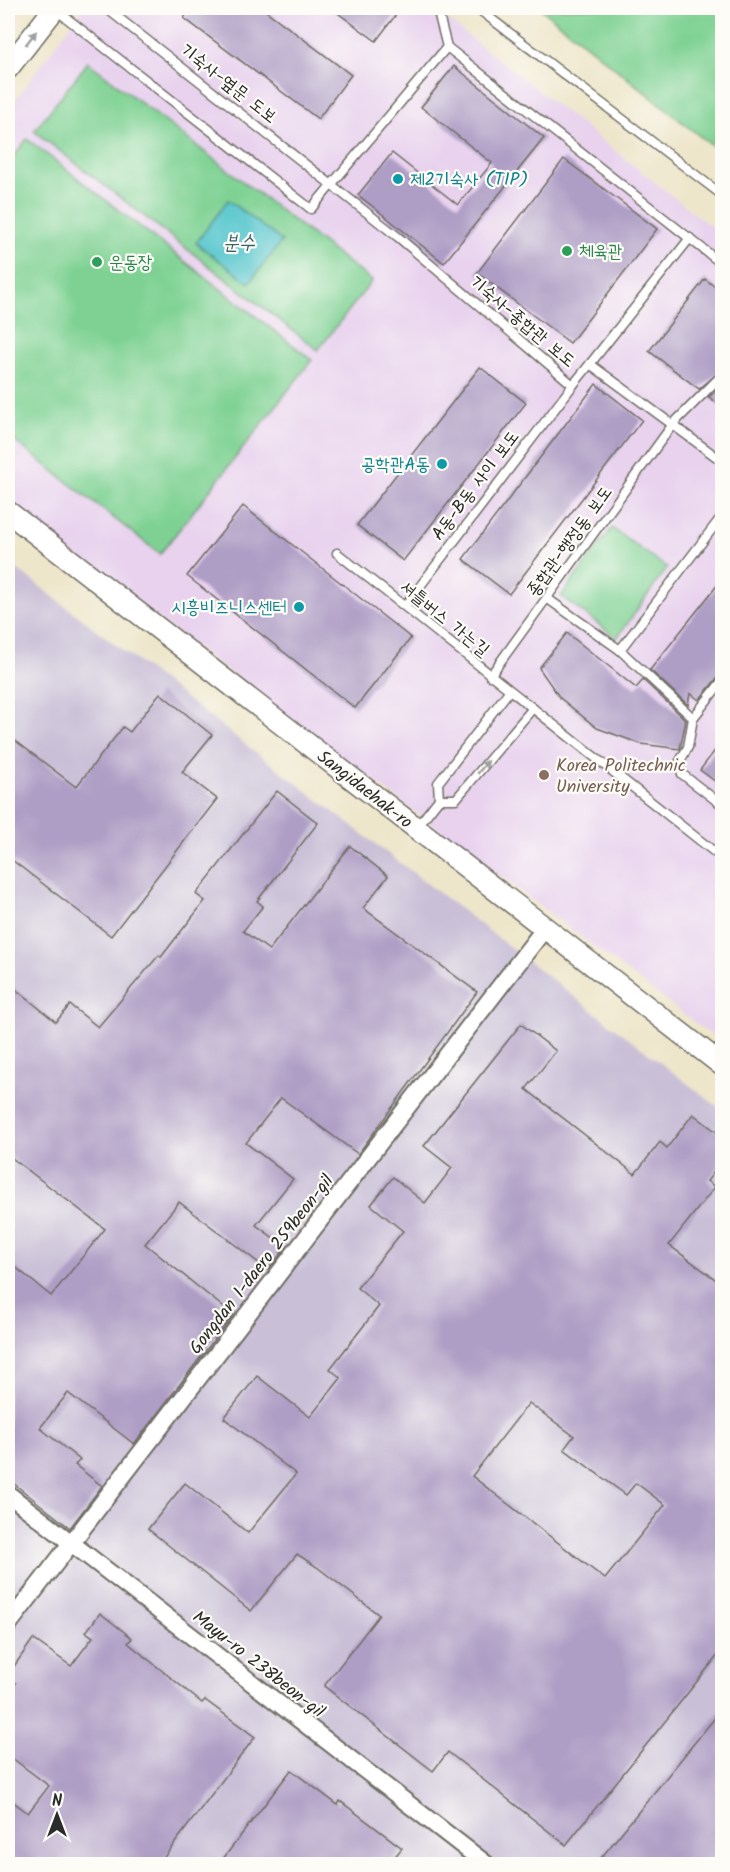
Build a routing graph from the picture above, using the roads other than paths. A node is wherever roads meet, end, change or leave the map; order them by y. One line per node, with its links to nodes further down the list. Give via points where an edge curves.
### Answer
1 (55, 8): 6 (street, one-way to 1); 7 (lane, via 311,209)
2 (106, 8): 7 (lane, 기숙사-옆문 도보)
3 (437, 8): 5 (lane)
4 (477, 8): 8 (lane)
5 (447, 47): 7 (lane); 9 (lane)
6 (8, 68)
7 (332, 184): 13 (lane, 기숙사-종합관 보도)
8 (723, 195)
9 (690, 238): 10 (lane); 11 (lane)
10 (723, 264)
11 (590, 364): 13 (lane, 기숙사-종합관 보도); 14 (lane, 기숙사-종합관 보도)
12 (723, 375): 14 (lane, 종합관-행정동 보도)
13 (573, 385): 20 (lane, A동-B동 사이 보도)
14 (673, 424): 15 (lane, 기숙사-종합관 보도); 19 (lane, 종합관-행정동 보도)
15 (723, 461)
16 (8, 512): 29 (street, Sangidaehak-ro)
17 (723, 516): 21 (lane)
18 (337, 554): 20 (lane, 셔틀버스 가는길)
19 (548, 599): 21 (lane); 22 (lane, 종합관-행정동 보도)
20 (405, 606): 22 (lane, 셔틀버스 가는길)
21 (620, 650): 26 (lane)
22 (490, 676): 24 (lane, 셔틀버스 가는길)
23 (723, 681): 26 (lane)
24 (509, 691): 25 (lane, 셔틀버스 가는길); 27 (lane, via 438,783)
25 (533, 708): 27 (lane, one-way to 25, via 456,799); 30 (lane, 셔틀버스 가는길)
26 (693, 718): 28 (lane, via 688,747 679,763 682,774)
27 (439, 799): 29 (lane)
28 (723, 805)
29 (416, 828): 31 (street, Sangidaehak-ro)
30 (723, 858)
31 (545, 928): 32 (street, Sangidaehak-ro); 34 (street, Gongdan 1-daero 259beon-gil)
32 (723, 1065)
33 (8, 1494): 34 (street, Mayu-ro 238beon-gil)
34 (71, 1543): 35 (street, Gongdan 1-daero 259beon-gil); 36 (street, Mayu-ro 238beon-gil)
35 (8, 1625)
36 (486, 1864)

